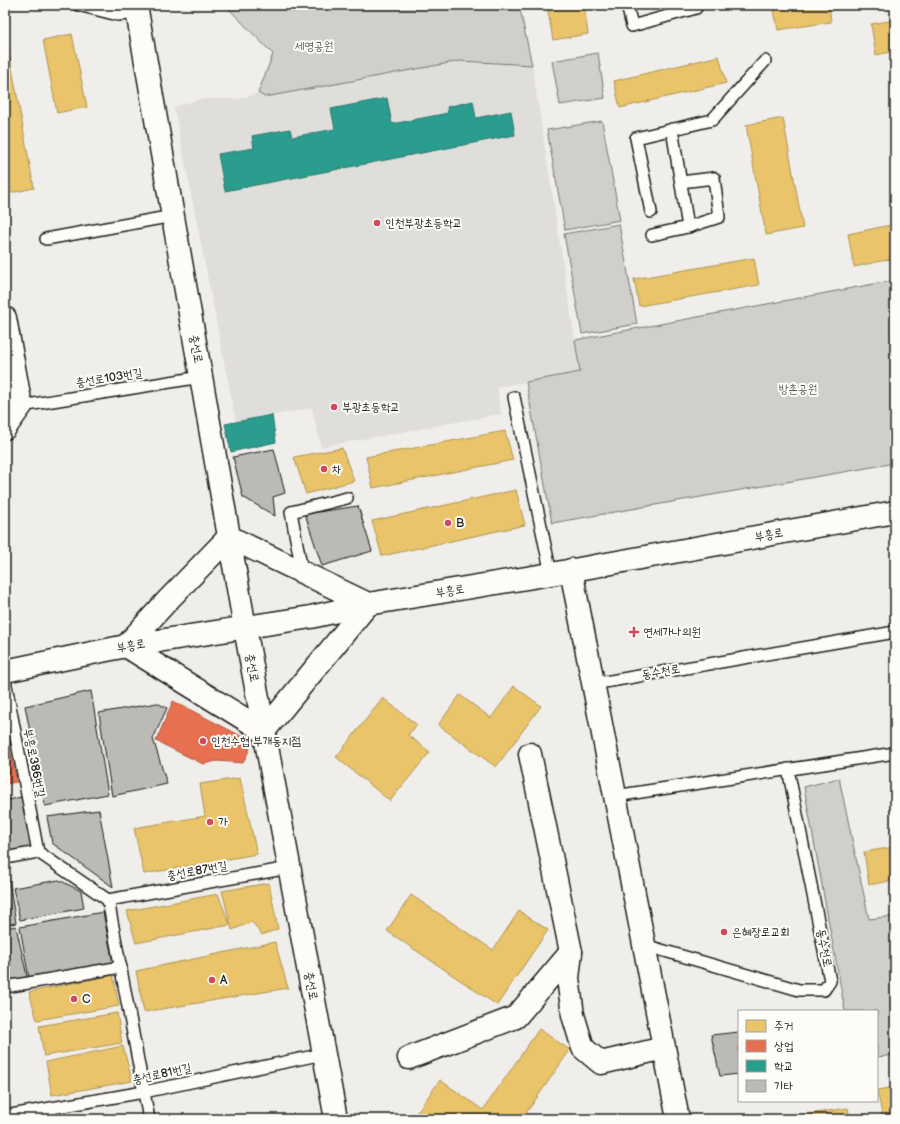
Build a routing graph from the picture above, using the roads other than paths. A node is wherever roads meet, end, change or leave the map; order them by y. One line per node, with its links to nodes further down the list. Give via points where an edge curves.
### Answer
1 (78, 5): 4 (lane, 충선로, via 118,15)
2 (627, 5): 3 (lane, via 632,26 696,8)
3 (695, 5)
4 (137, 9): 9 (street, 충선로)
5 (765, 62): 6 (lane, via 712,120)
6 (672, 129): 7 (lane); 8 (lane, via 636,138)
7 (681, 182): 10 (lane); 10 (lane, via 714,178 719,217)
8 (651, 212)
9 (173, 216): 12 (lane); 15 (street, 충선로)
10 (688, 227): 11 (lane)
11 (652, 235)
12 (46, 239)
13 (5, 318): 14 (street)
14 (9, 360): 17 (street)
15 (201, 377): 17 (lane, 충선로103번길); 21 (street, 충선로)
16 (514, 396): 23 (lane)
17 (21, 406): 18 (street)
18 (5, 428)
19 (346, 498): 22 (lane, via 291,512)
20 (895, 512): 23 (street, 부흥로)
21 (229, 537): 22 (street); 25 (street, 충선로); 27 (street)
22 (302, 571): 24 (street)
23 (561, 572): 24 (street, 부흥로); 30 (street)
24 (368, 604): 25 (street, 부흥로); 31 (street)
25 (245, 628): 27 (street, 부흥로); 31 (street, 충선로)
26 (895, 632): 30 (lane, 동수천로)
27 (126, 646): 28 (street, 부흥로); 31 (street)
28 (5, 671)
29 (5, 680): 36 (lane, 부흥로386번길)
30 (593, 684): 35 (street)
31 (264, 731): 38 (street, 충선로)
32 (895, 753): 34 (lane)
33 (530, 754): 41 (street)
34 (788, 769): 35 (lane); 40 (lane, 동수천로, via 830,981 824,990 799,990)
35 (615, 796): 40 (street)
36 (38, 852): 37 (lane); 39 (lane)
37 (5, 858)
38 (289, 868): 39 (lane, 충선로87번길); 45 (street, 충선로)
39 (108, 900): 42 (lane)
40 (644, 945): 44 (street)
41 (571, 952): 44 (street, via 568,978 573,1015 583,1048 601,1062); 46 (street, via 516,1017)
42 (121, 967): 43 (lane); 47 (lane)
43 (5, 987)
44 (664, 1048): 51 (street)
45 (323, 1054): 47 (lane, 충선로81번길); 50 (street, 충선로)
46 (409, 1058)
47 (144, 1092): 48 (lane, 충선로81번길); 49 (lane)
48 (5, 1116)
49 (149, 1119)
50 (336, 1119)
51 (678, 1119)

